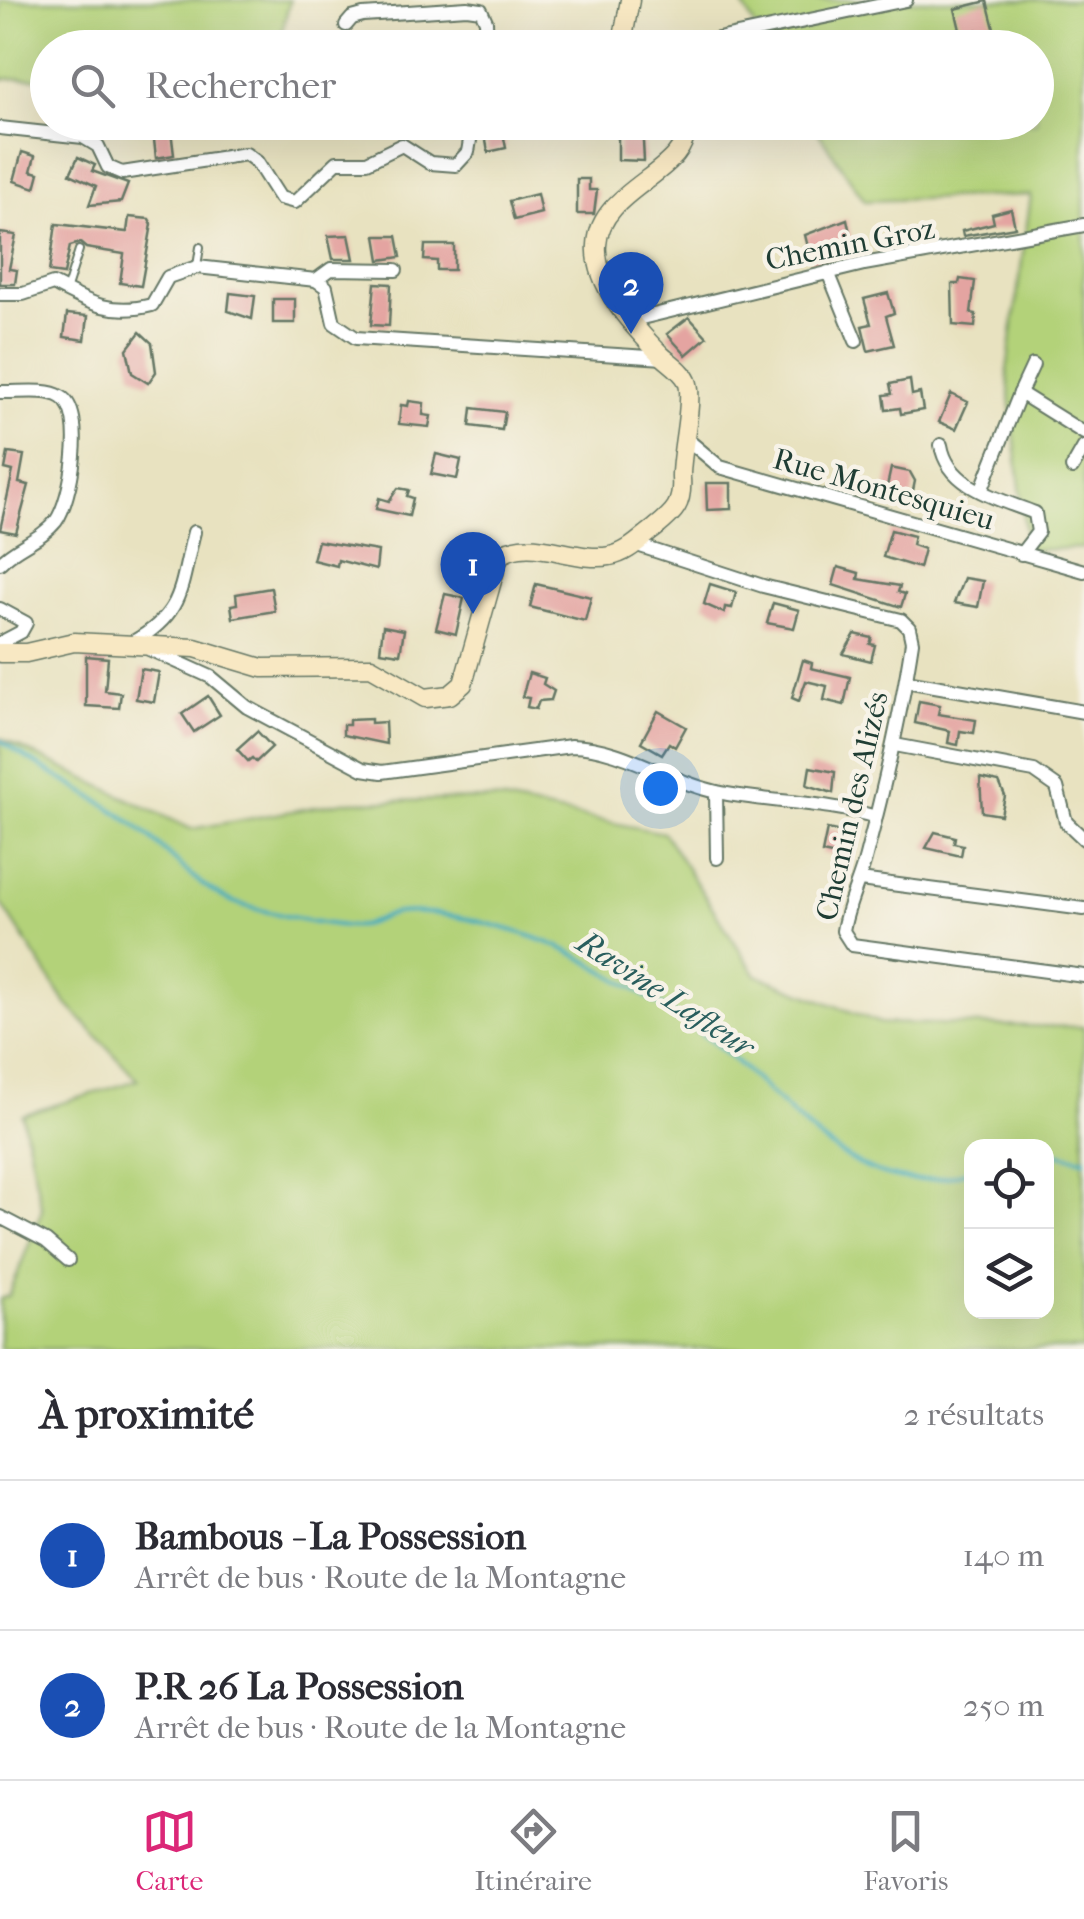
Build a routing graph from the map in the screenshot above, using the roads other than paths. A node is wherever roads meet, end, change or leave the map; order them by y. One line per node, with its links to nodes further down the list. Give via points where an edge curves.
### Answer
1 (630, 0): 5 (main road)
2 (906, 0): 6 (street)
3 (346, 26): 4 (street, via 363,15 467,8 481,10)
4 (486, 30)
5 (624, 30)
6 (762, 30)
7 (0, 128): 8 (street)
8 (30, 131)
9 (88, 140): 10 (street, via 105,165 122,172 246,154 280,198 295,202 333,164 367,162 408,146 440,166 456,165)
10 (470, 140)
11 (684, 140): 21 (main road, via 675,158 625,194 599,230 598,263)
12 (1084, 224): 17 (street, Chemin Groz)
13 (200, 248): 15 (lane)
14 (79, 250): 19 (lane)
15 (197, 267): 18 (street); 19 (street, via 168,276 158,300 147,306 103,309)
16 (396, 270): 18 (street, via 332,268)
17 (828, 272): 21 (street, Chemin Groz); 22 (street)
18 (316, 280): 23 (street, via 326,288 334,324 356,338)
19 (66, 292): 20 (street, via 46,283 23,294)
20 (0, 294)
21 (628, 321): 23 (main road)
22 (856, 341)
23 (664, 358): 28 (main road, via 688,382)
24 (1033, 365): 26 (street)
25 (0, 392): 36 (street, via 54,394 76,418 59,516)
26 (1020, 393): 27 (street); 32 (street)
27 (1084, 433)
28 (682, 434): 34 (main road, via 682,500); 35 (street, Rue Montesquieu, via 720,467)
29 (941, 445): 32 (street, via 959,478)
30 (1084, 447): 31 (street)
31 (1072, 468)
32 (981, 491): 35 (street, via 1035,513 1038,532)
33 (194, 532): 40 (street, via 173,611)
34 (634, 544): 40 (main road, via 600,557 522,547 500,556 463,684 442,697 425,698 371,667 262,668 195,648); 42 (street, Chemin des Alizés, via 763,586 901,620 912,642)
35 (1021, 554): 37 (street, Rue Montesquieu)
36 (0, 562)
37 (1084, 571)
38 (0, 610): 39 (street, via 26,623)
39 (0, 642)
40 (133, 642): 41 (main road); 45 (street, via 211,676 247,707 363,769 596,746)
41 (0, 653)
42 (906, 682): 43 (street, Chemin des Alizés); 44 (street, Chemin des Alizés)
43 (1084, 712)
44 (895, 745): 46 (street, Chemin des Alizés); 47 (street, via 1034,771 1057,787 1066,822)
45 (716, 792): 46 (street, via 840,806); 48 (street)
46 (876, 817): 49 (street, Chemin des Alizés)
47 (1084, 839)
48 (717, 858)
49 (860, 880): 50 (street); 51 (street, Chemin des Alizés, via 843,931 852,945)
50 (1084, 909)
51 (1084, 976)
52 (0, 1218): 53 (street)
53 (68, 1260)

